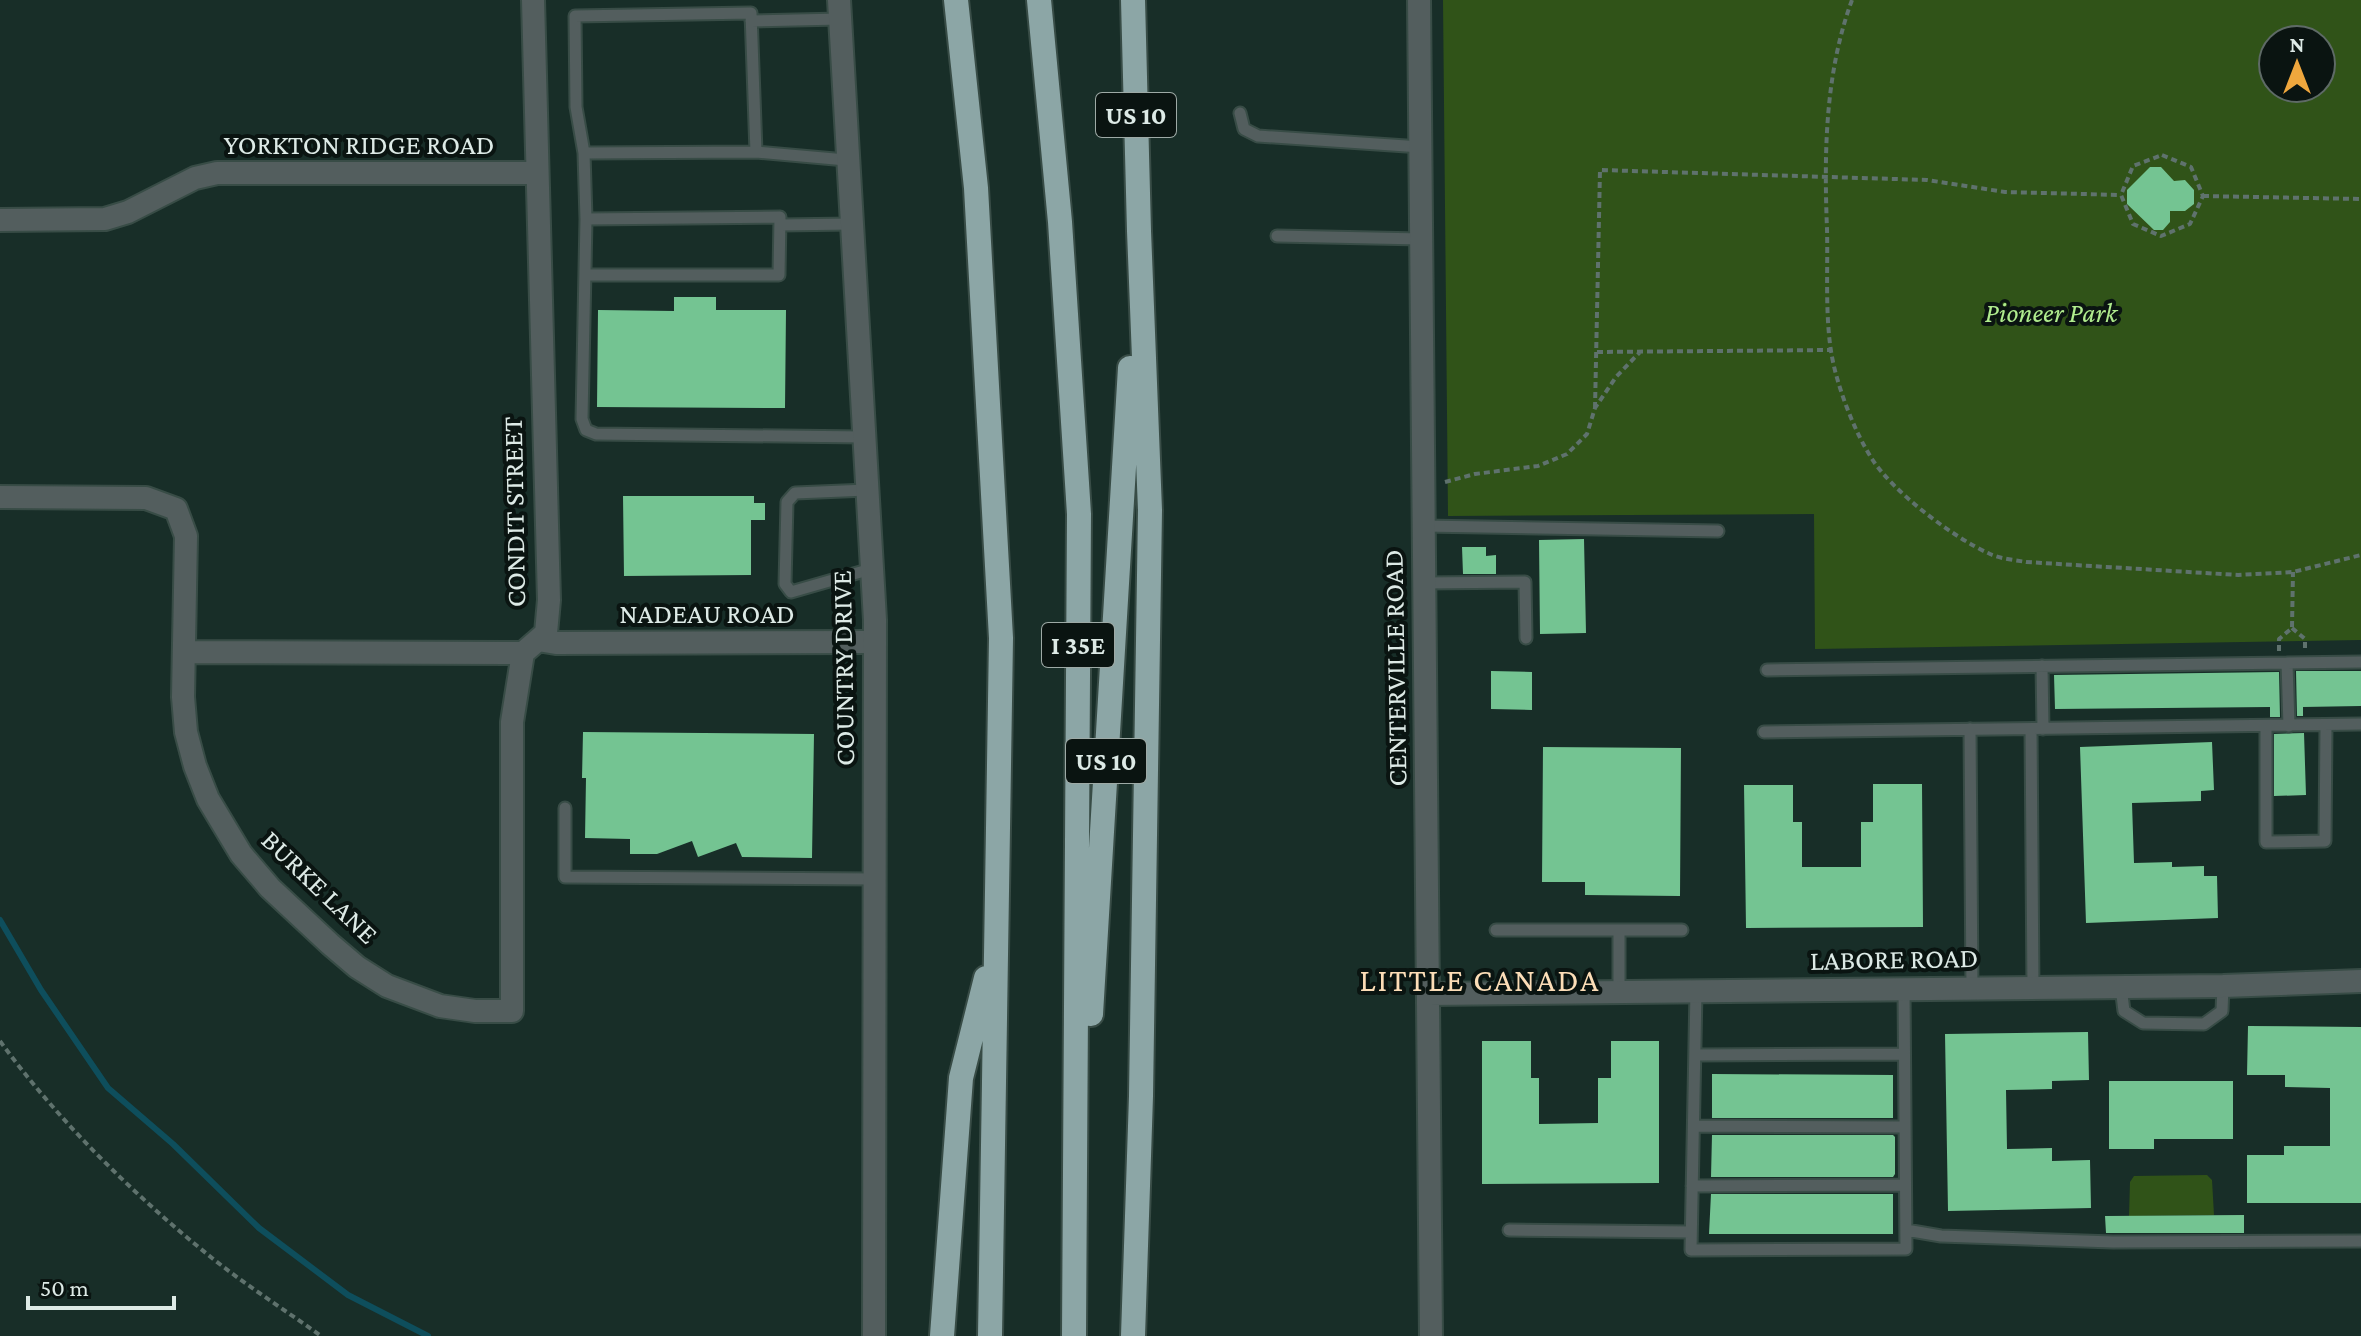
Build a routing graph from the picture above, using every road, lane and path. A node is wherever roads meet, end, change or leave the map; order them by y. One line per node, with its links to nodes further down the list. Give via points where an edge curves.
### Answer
1 (533, 0): 14 (street, CONDIT STREET)
2 (956, 0): 63 (highway, I 35E, via 976,188 1001,638)
3 (1039, 0): 85 (highway, I 35E, via 1079,514)
4 (1133, 0): 23 (highway, US 10)
5 (1419, 0): 10 (street, CENTERVILLE ROAD)
6 (1852, 0): 15 (path, via 1830,88)
7 (839, 10): 8 (lane); 13 (street, COUNTRY DRIVE)
8 (751, 21): 11 (lane); 12 (lane, via 751,13 575,16 576,107)
9 (1240, 113): 10 (lane, via 1244,129 1258,136)
10 (1421, 147): 25 (street, CENTERVILLE ROAD)
11 (756, 152): 12 (lane); 13 (lane)
12 (584, 153): 19 (lane)
13 (846, 160): 21 (street, COUNTRY DRIVE)
14 (536, 173): 20 (street, YORKTON RIDGE ROAD, via 217,173 105,219); 44 (street, CONDIT STREET, via 549,600 546,633)
15 (1825, 176): 16 (path, via 1927,180 2005,192); 27 (path); 28 (path, via 1600,170)
16 (2121, 195): 17 (path, via 2133,224 2161,236 2190,224); 17 (path, via 2133,166 2162,155 2191,167)
17 (2203, 196): 18 (path)
18 (2361, 199)
19 (586, 219): 22 (lane, via 780,217); 26 (lane)
20 (0, 220)
21 (851, 224): 22 (lane); 31 (street, COUNTRY DRIVE)
22 (780, 225): 26 (lane, via 779,275)
23 (1139, 231): 85 (highway, US 10); 91 (highway, via 1150,510)
24 (1277, 236): 25 (lane)
25 (1421, 239): 35 (street, CENTERVILLE ROAD)
26 (585, 275): 31 (lane, via 586,430)
27 (1831, 350): 29 (path); 39 (path, via 1839,385 1872,459 1897,489 1992,555 2195,573)
28 (1597, 352): 29 (path); 30 (path)
29 (1640, 352): 30 (path)
30 (1595, 408): 32 (path, via 1587,434 1567,454 1538,466)
31 (864, 437): 33 (street, COUNTRY DRIVE)
32 (1445, 482)
33 (867, 490): 38 (street, COUNTRY DRIVE); 38 (lane, via 795,493 787,502 785,584 791,592)
34 (0, 497): 45 (street, BURKE LANE, via 146,498 176,509 186,536)
35 (1424, 526): 36 (lane); 40 (street, CENTERVILLE ROAD)
36 (1718, 531)
37 (2361, 555): 39 (path)
38 (871, 569): 43 (street, COUNTRY DRIVE)
39 (2293, 572): 41 (path)
40 (1424, 583): 42 (lane, via 1525,582); 72 (street, CENTERVILLE ROAD)
41 (2292, 628): 47 (path, via 2279,639); 48 (path, via 2305,639)
42 (1526, 638)
43 (875, 642): 44 (street, NADEAU ROAD); 59 (street, COUNTRY DRIVE)
44 (530, 646): 45 (street, NADEAU ROAD); 73 (street, CONDIT STREET, via 512,722)
45 (186, 652): 73 (street, BURKE LANE, via 183,697 195,766 221,825 270,888 357,967 387,986 440,1006)
46 (2361, 662): 48 (lane)
47 (2283, 663): 48 (lane); 49 (lane); 53 (lane)
48 (2305, 663)
49 (2042, 666): 50 (lane); 56 (lane)
50 (1767, 670)
51 (2361, 724): 54 (lane)
52 (2266, 726): 53 (lane); 54 (lane, via 2266,842 2325,841); 56 (lane)
53 (2289, 726): 54 (lane)
54 (2326, 726)
55 (1970, 729): 56 (lane); 57 (lane); 67 (lane)
56 (2037, 729): 68 (lane)
57 (1764, 732)
58 (565, 808): 59 (lane, via 565,877)
59 (875, 879): 87 (street, COUNTRY DRIVE)
60 (1496, 930): 61 (lane)
61 (1619, 930): 62 (lane); 71 (lane)
62 (1682, 930)
63 (996, 937): 88 (highway, via 961,1078); 89 (highway, I 35E)
64 (2361, 981): 65 (street, LABORE ROAD)
65 (2223, 986): 66 (street, LABORE ROAD); 66 (lane, via 2222,1011 2204,1024 2143,1023 2124,1011)
66 (2121, 987): 68 (street, LABORE ROAD)
67 (1972, 988): 68 (street, LABORE ROAD); 69 (street, LABORE ROAD)
68 (2033, 988)
69 (1904, 989): 70 (street, LABORE ROAD); 75 (lane)
70 (1696, 991): 71 (street, LABORE ROAD); 76 (lane)
71 (1619, 992): 72 (street, LABORE ROAD)
72 (1428, 994): 92 (street, CENTERVILLE ROAD)
73 (512, 1011)
74 (0, 1041): 86 (path, via 131,1188 213,1259)
75 (1904, 1054): 76 (lane); 78 (lane)
76 (1695, 1055): 77 (lane)
77 (1694, 1126): 78 (lane); 80 (lane)
78 (1905, 1127): 79 (lane)
79 (1905, 1185): 80 (lane); 82 (lane)
80 (1692, 1186): 83 (lane)
81 (1509, 1230): 83 (lane)
82 (1906, 1230): 83 (lane, via 1906,1249 1891,1250 1691,1250); 84 (lane, via 2113,1242)
83 (1691, 1232)
84 (2361, 1241)
85 (1074, 1292): 90 (highway, I 35E)
86 (321, 1336)
87 (874, 1336)
88 (942, 1336)
89 (990, 1336)
90 (1074, 1336)
91 (1133, 1336)
92 (1431, 1336)

